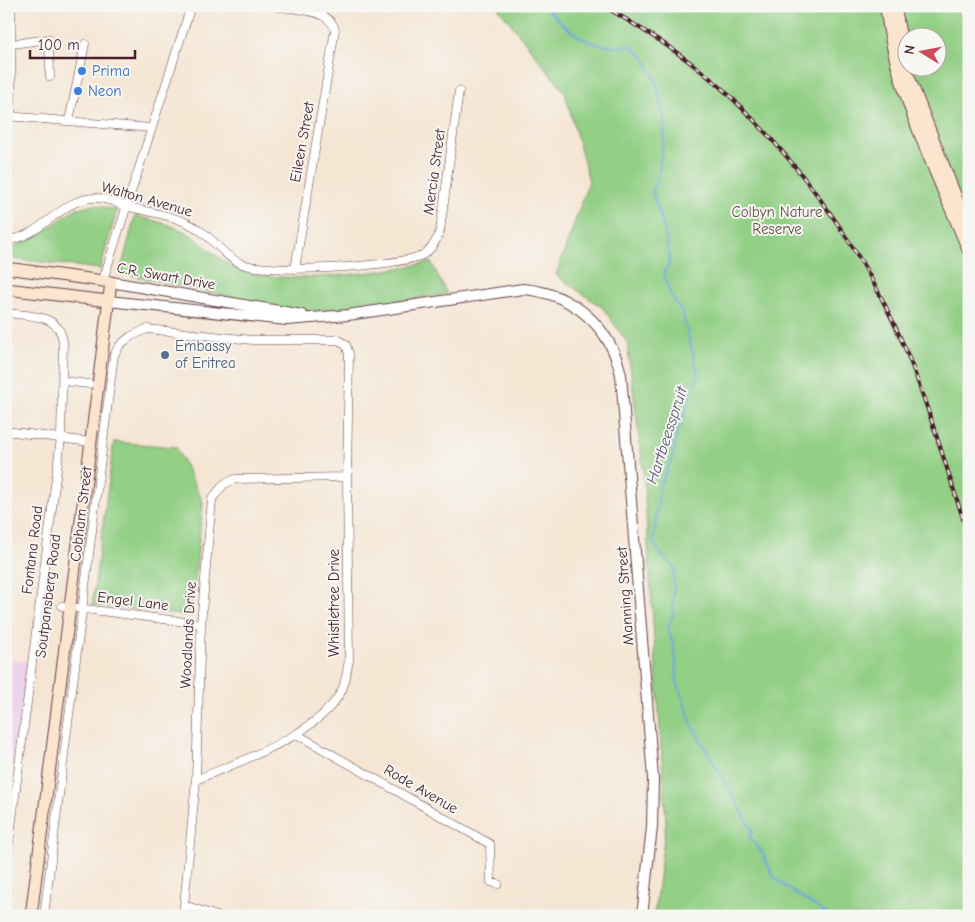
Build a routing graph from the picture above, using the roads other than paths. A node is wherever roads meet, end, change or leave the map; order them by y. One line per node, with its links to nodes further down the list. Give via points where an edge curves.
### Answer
1 (11, 6): 6 (street)
2 (191, 6): 12 (street)
3 (272, 6): 19 (street, Eileen Street, via 320,14 334,26)
4 (886, 6): 17 (main road, via 894,56 904,91)
5 (895, 6): 14 (main road, via 907,72)
6 (12, 44): 8 (street, via 50,39); 10 (street)
7 (85, 44): 11 (street)
8 (50, 78)
9 (459, 91): 16 (street, Mercia Street, via 440,231)
10 (9, 116): 11 (street)
11 (69, 121): 12 (street)
12 (151, 128): 13 (street)
13 (127, 206): 15 (street, Walton Avenue, via 102,198 83,200 26,235); 19 (street, Walton Avenue, via 187,223 242,264 255,268); 20 (street, via 104,271)
14 (969, 230)
15 (6, 240)
16 (427, 252): 19 (street, Walton Avenue, via 408,259 360,266)
17 (969, 252)
18 (6, 268): 20 (main road, C.R. Swart Drive)
19 (294, 269)
20 (107, 281): 23 (main road, Soutpansberg Road); 25 (street, C.R. Swart Drive)
21 (6, 289): 23 (main road, C.R. Swart Drive)
22 (561, 298): 25 (street, C.R. Swart Drive, via 538,290 506,290); 46 (street, Manning Street, via 595,323 609,341 621,375 653,778)
23 (104, 300): 25 (street, C.R. Swart Drive, via 287,320); 28 (main road, Soutpansberg Road); 31 (main road, Soutpansberg Road)
24 (6, 313): 27 (street, Fontana Road, via 45,318 58,327 63,340)
25 (320, 318)
26 (344, 342): 32 (street, Whistletree Drive, via 349,354); 34 (street, Cobham Street, via 327,338 252,340 152,328 134,334 120,345 114,355)
27 (63, 382): 28 (street); 30 (street, Fontana Road)
28 (89, 384): 31 (main road, Soutpansberg Road)
29 (6, 431): 30 (street)
30 (61, 438): 31 (street); 38 (street, Fontana Road)
31 (86, 441): 33 (main road, Soutpansberg Road)
32 (347, 477): 35 (street, Woodlands Drive, via 242,478 228,481 220,487 210,506); 36 (street, Whistletree Drive, via 349,660 338,698)
33 (65, 607): 34 (street, Engel Lane); 41 (main road, Soutpansberg Road); 42 (main road, Soutpansberg Road)
34 (83, 609): 35 (street, Engel Lane); 43 (street, Cobham Street)
35 (201, 624): 37 (street, Woodlands Drive)
36 (298, 735): 37 (street, Whistletree Drive); 39 (street, Rode Avenue, via 490,844 491,882)
37 (196, 780): 40 (street, Woodlands Drive)
38 (6, 866)
39 (498, 884)
40 (184, 905): 44 (street, Woodlands Drive); 45 (street)
41 (23, 916)
42 (31, 916)
43 (44, 916)
44 (183, 916)
45 (217, 916)
46 (642, 916)

